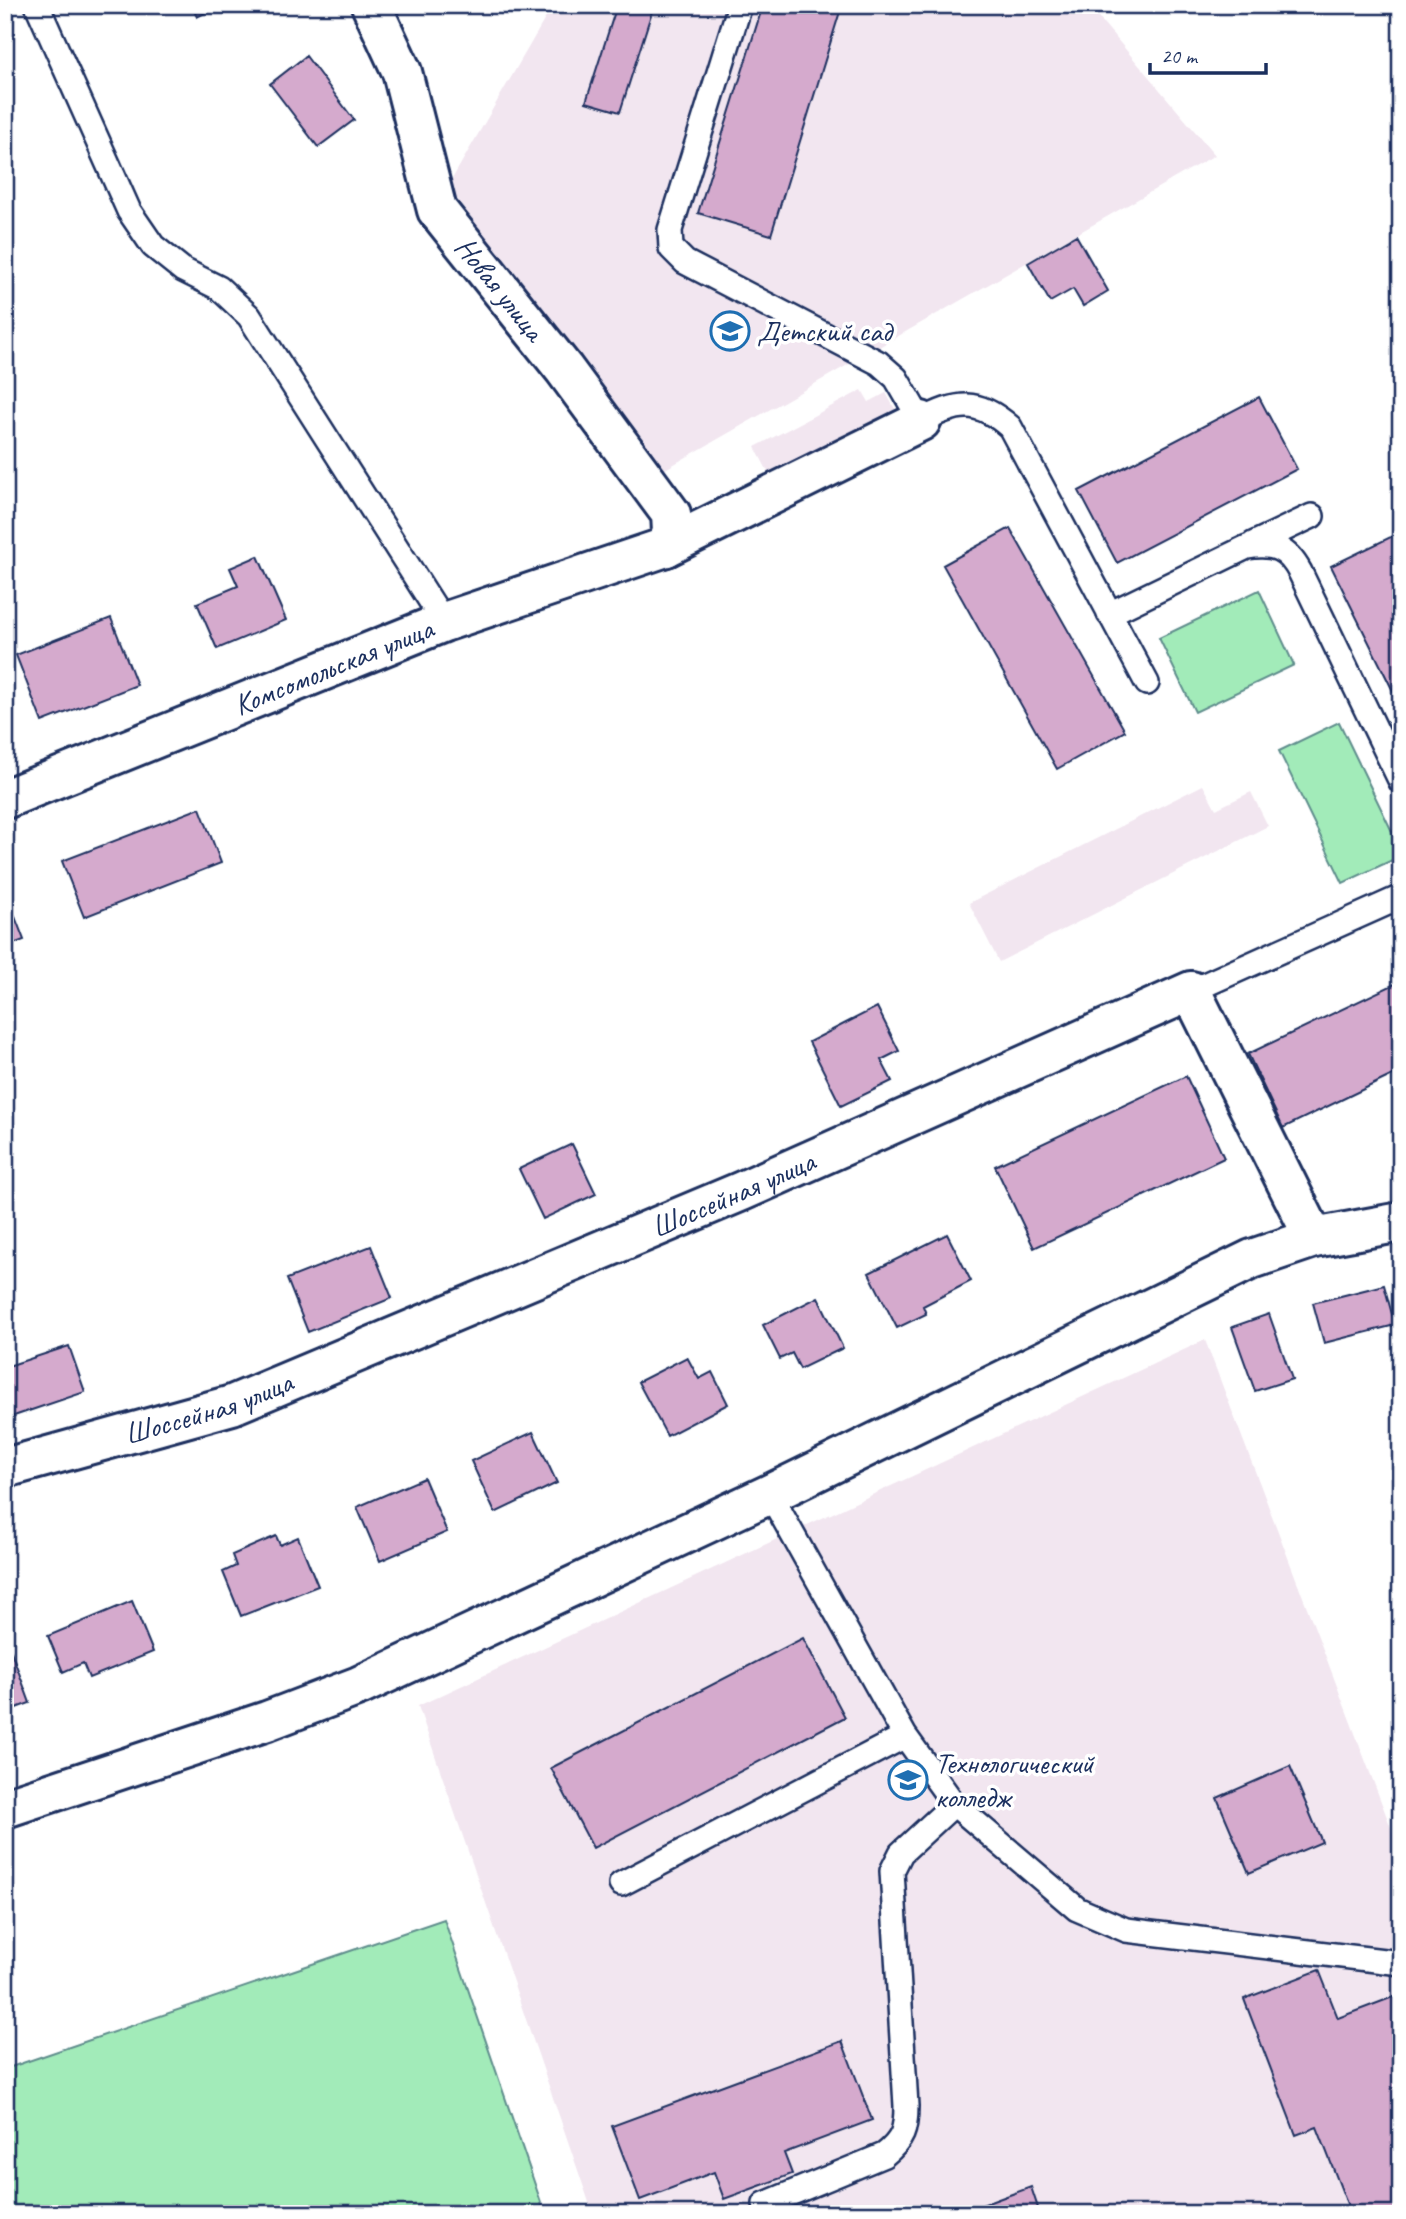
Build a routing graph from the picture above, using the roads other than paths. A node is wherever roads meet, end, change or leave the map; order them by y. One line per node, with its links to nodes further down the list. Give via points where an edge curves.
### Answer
1 (37, 5): 9 (lane, via 130,211 153,246 183,270 219,288 249,316)
2 (372, 5): 7 (street, Новая улица, via 402,72 437,210 564,369 671,514 672,532)
3 (740, 5): 4 (lane, via 670,230 671,248 685,262 879,363 895,379)
4 (921, 421): 7 (street, Комсомольская улица); 8 (lane, via 942,410 974,406 993,412 1010,427)
5 (1312, 516): 6 (lane)
6 (1247, 547): 8 (lane); 11 (lane, via 1280,547 1291,556)
7 (666, 548): 9 (street, Комсомольская улица)
8 (1109, 614): 10 (lane)
9 (444, 622): 12 (street, Комсомольская улица)
10 (1147, 684)
11 (1401, 782)
12 (5, 799)
13 (1401, 897): 14 (lane)
14 (1191, 991): 16 (street); 17 (street, Шоссейная улица, via 754,1185 232,1405)
15 (1401, 1223): 16 (street)
16 (1314, 1238): 18 (street, via 1252,1259)
17 (5, 1468)
18 (770, 1494): 19 (lane); 21 (street, via 359,1686)
19 (905, 1736): 20 (lane); 22 (lane)
20 (954, 1804): 23 (lane, via 1077,1909 1126,1930); 24 (lane, via 901,1853 892,1871 906,2106 906,2128 900,2143 884,2155)
21 (5, 1808)
22 (621, 1884)
23 (1401, 1963)
24 (765, 2204)

